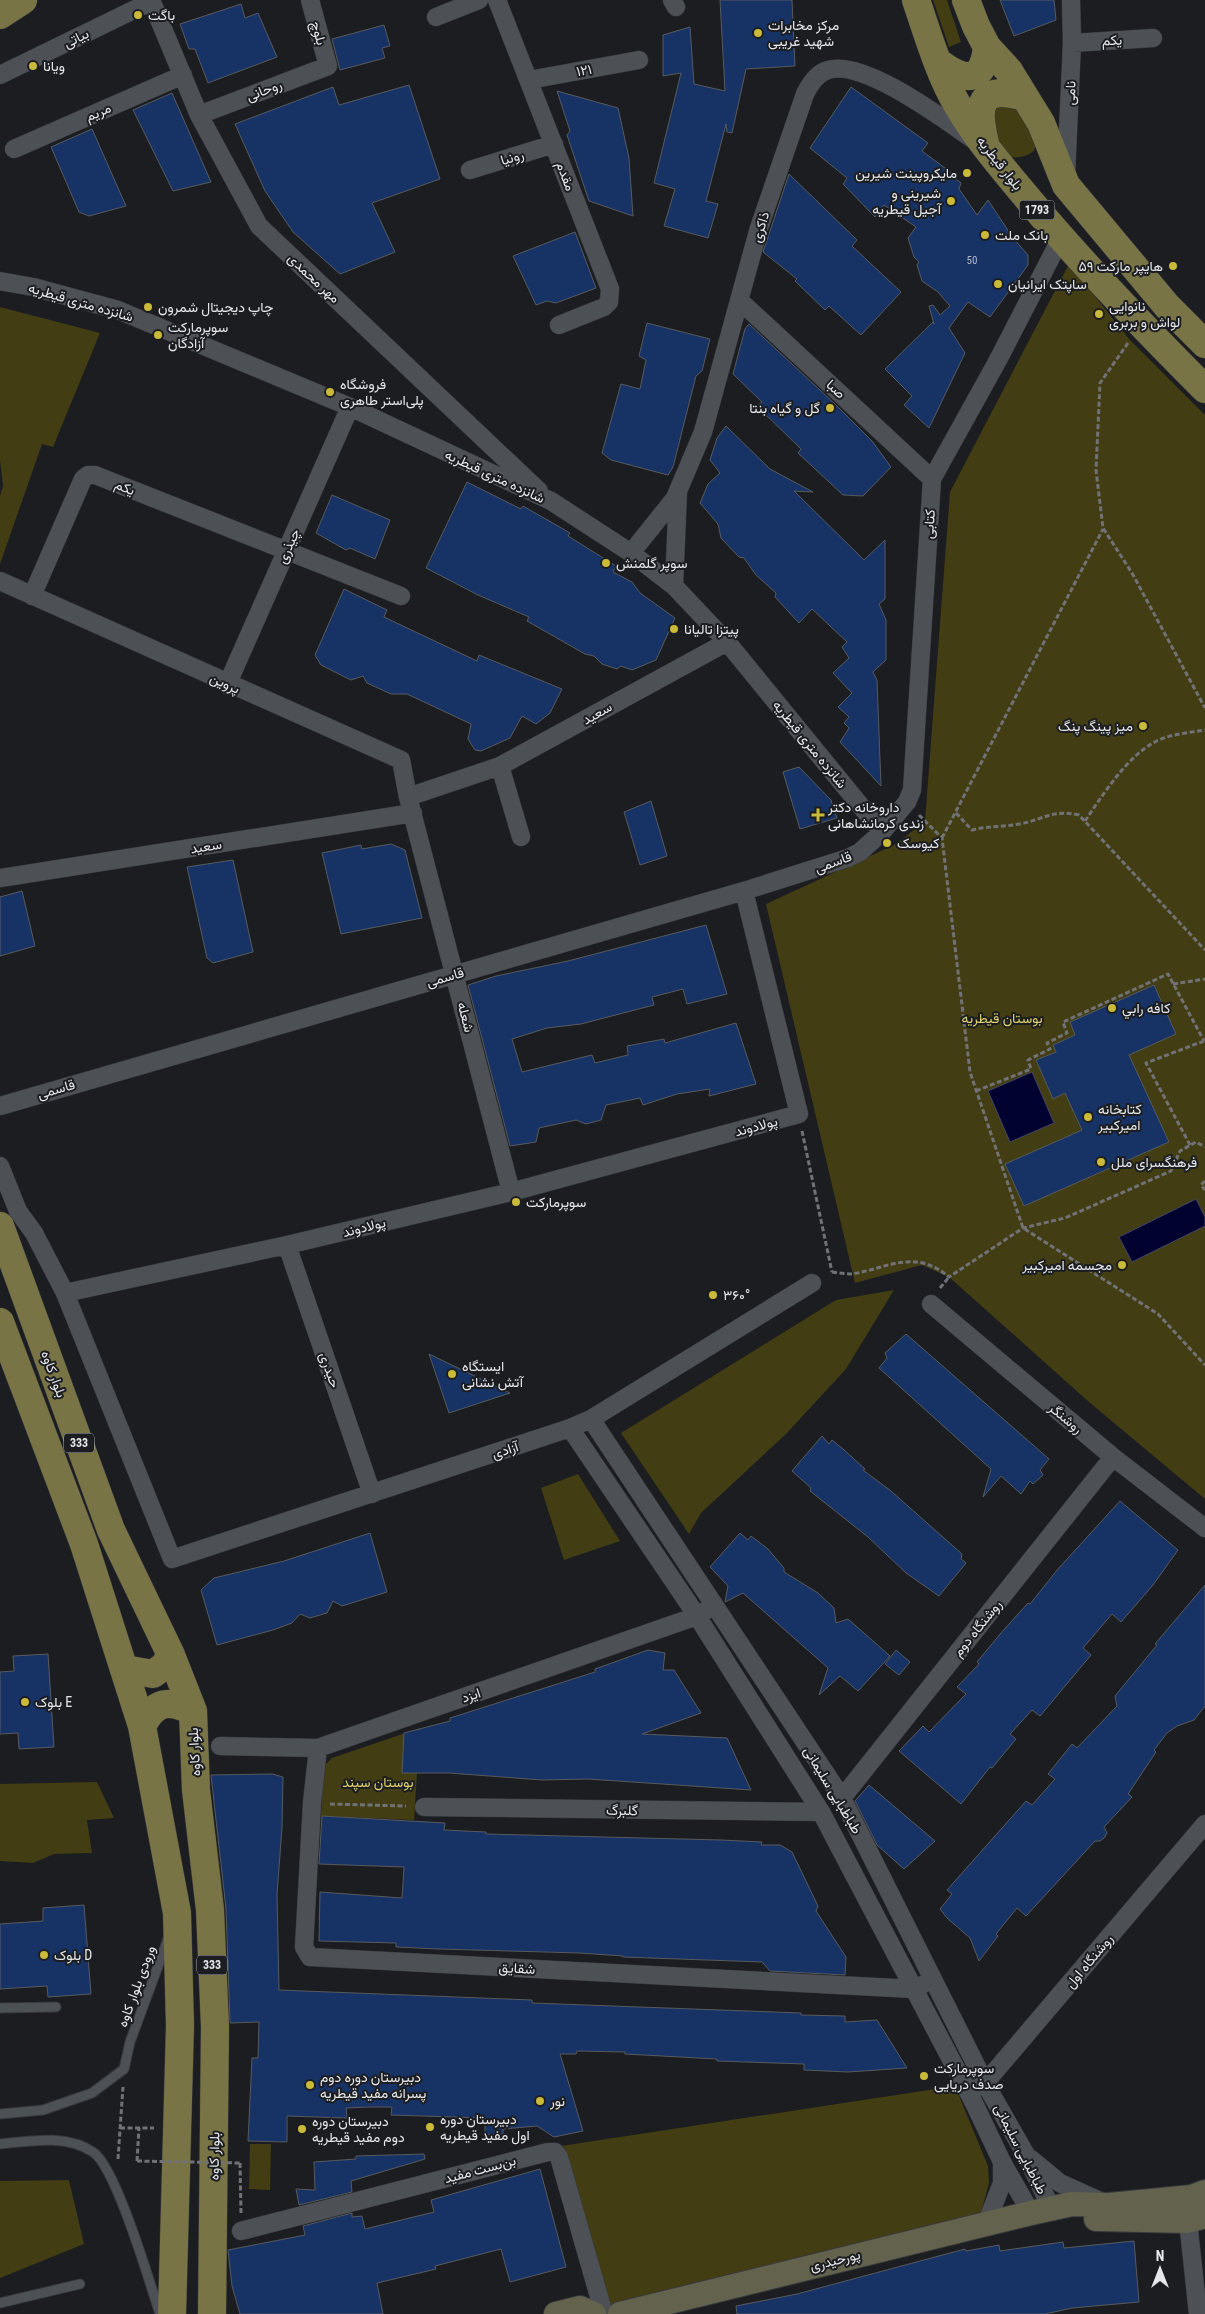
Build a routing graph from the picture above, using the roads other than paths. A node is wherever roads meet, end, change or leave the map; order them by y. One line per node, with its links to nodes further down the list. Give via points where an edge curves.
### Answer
1 (310, 0): 14 (street, بلوچ)
2 (479, 0): 8 (street)
3 (497, 0): 17 (street, مقدم)
4 (916, 0): 13 (main road, بلوار قیطریه / 1793)
5 (966, 0): 11 (main road, 1793)
6 (1071, 0): 10 (street, نامی)
7 (151, 1): 15 (street, بیاتی); 16 (street, مهر محمدی)
8 (436, 17)
9 (1153, 38): 10 (street, یکم)
10 (1072, 43): 24 (street, نامی)
11 (987, 46): 13 (main road, via 982,69 974,76 954,74); 18 (main road, 1793, via 1009,70)
12 (638, 60): 17 (street, ١٢١)
13 (938, 62): 21 (main road, بلوار قیطریه / 1793, via 957,104)
14 (328, 66): 19 (street, روحانی)
15 (0, 75)
16 (183, 75): 19 (street, مهر محمدی); 22 (street, مریم)
17 (529, 80): 20 (street, مقدم)
18 (1025, 97): 21 (main road, via 1008,92 994,94 984,100 979,112); 24 (main road, 1793, via 1041,123)
19 (199, 114): 34 (street, مهر محمدی, via 259,226)
20 (554, 144): 23 (street, رونیا); 28 (street, مقدم, via 610,289 609,302 604,308)
21 (986, 148): 25 (main road, بلوار قیطریه / 1793); 27 (street, ذاکری, via 932,111 872,77 848,68 828,70 813,79 759,228)
22 (14, 149)
23 (470, 170)
24 (1066, 185): 29 (main road, 1793, via 1167,306)
25 (1060, 238): 30 (main road, بلوار قیطریه / 1793); 32 (street, کتابی)
26 (0, 281): 31 (street, شانزده متری قیطریه, via 34,286 118,310)
27 (739, 300): 32 (street, صبا); 33 (street, ذاکری, via 702,432)
28 (559, 325)
29 (1205, 344)
30 (1205, 389)
31 (350, 407): 34 (street, شانزده متری قیطریه); 35 (street, چیذری)
32 (932, 479): 45 (street, کتابی, via 912,790 907,802)
33 (678, 488): 36 (street, ذاکری, via 675,498); 38 (street)
34 (551, 502): 36 (street, شانزده متری قیطریه)
35 (286, 550): 39 (street, یکم, via 88,475); 40 (street); 42 (street, چیذری)
36 (631, 553): 38 (street, شانزده متری قیطریه)
37 (0, 581): 39 (street, پروین)
38 (674, 586): 41 (street, شانزده متری قیطریه)
39 (32, 596): 42 (street, پروین)
40 (401, 596)
41 (726, 642): 43 (street, سعید); 45 (street, شانزده متری قیطریه)
42 (227, 685): 44 (street, پروین, via 401,760)
43 (500, 766): 44 (street, سعید); 46 (street)
44 (410, 805): 47 (street, سعید); 49 (street, شعله)
45 (882, 832): 48 (street, قاسمی, via 860,852 848,858)
46 (521, 837)
47 (0, 878)
48 (744, 891): 49 (street, قاسمی); 52 (street, پولادوند, via 799,1114)
49 (455, 975): 50 (street, قاسمی); 52 (street, شعله)
50 (0, 1106)
51 (0, 1166): 56 (street, via 18,1211 34,1233)
52 (511, 1192): 54 (street, پولادوند)
53 (0, 1226): 66 (main road, بلوار کاوه / 333, via 111,1530)
54 (287, 1246): 56 (street, پولادوند); 62 (street, حیدری)
55 (812, 1283): 59 (street, آزادی)
56 (65, 1293): 62 (street, آزادی, via 172,1559)
57 (931, 1304): 61 (street, روشنگر)
58 (0, 1322): 67 (main road, 333, via 84,1544)
59 (591, 1419): 60 (street, آزادی); 64 (street, طباطبایی سلیمانی)
60 (570, 1428): 62 (street, آزادی); 65 (street, طباطبایی سلیمانی)
61 (1113, 1457): 63 (street, روشنگر); 72 (street, روشنگاه دوم)
62 (372, 1494)
63 (1205, 1528)
64 (715, 1605): 65 (street, ایزد); 72 (street, طباطبایی سلیمانی)
65 (697, 1616): 71 (street, ایزد); 74 (street, طباطبایی سلیمانی)
66 (171, 1655): 67 (main road, via 153,1674); 68 (main road, بلوار کاوه / 333)
67 (124, 1669): 69 (main road, 333)
68 (193, 1711): 69 (main road, via 176,1703 162,1704 150,1712); 93 (main road, بلوار کاوه / 333, via 196,1790 210,1910 215,2027)
69 (142, 1726): 76 (main road, 333)
70 (220, 1746): 71 (street, ایزد)
71 (318, 1748): 78 (street, شقایق, via 304,1946 310,1957)
72 (842, 1798): 77 (street, طباطبایی سلیمانی)
73 (424, 1807): 74 (street, گلبرگ)
74 (821, 1812): 78 (street, طباطبایی سلیمانی)
75 (1205, 1824): 81 (street, روشنگاه اول)
76 (177, 1913): 83 (lane, ورودی بلوار کاوه, via 130,2042 124,2069 92,2093 43,2110); 97 (main road, 333, via 180,2026)
77 (933, 1979): 78 (street); 81 (street, طباطبایی سلیمانی)
78 (914, 1989): 82 (street, طباطبایی سلیمانی)
79 (56, 2007): 80 (lane)
80 (0, 2008)
81 (986, 2083): 82 (street, روشنگاه اول); 85 (street, طباطبایی سلیمانی)
82 (969, 2093): 86 (street, طباطبایی سلیمانی)
83 (0, 2114)
84 (0, 2144): 96 (lane, via 45,2139 74,2144 94,2153 122,2202)
85 (1026, 2155): 88 (street, via 1060,2183); 89 (street, طباطبایی سلیمانی)
86 (1002, 2162): 89 (street, طباطبایی سلیمانی); 91 (street, via 1002,2183)
87 (1205, 2192): 88 (main road, پورحیدری, via 1192,2197)
88 (1109, 2205): 89 (main road, پورحیدری, via 1072,2204)
89 (1041, 2211): 90 (main road, via 1071,2219); 91 (main road, پورحیدری)
90 (1196, 2219): 104 (street)
91 (987, 2222): 103 (main road, پورحیدری)
92 (241, 2231): 102 (street, بن‌بست مفید, via 555,2152)
93 (212, 2280): 98 (main road, بلوار کاوه / 333); 99 (main road)
94 (80, 2284): 95 (lane)
95 (0, 2303)
96 (160, 2314)
97 (172, 2314)
98 (212, 2314)
99 (225, 2314)
100 (556, 2314): 101 (main road, via 580,2308)
101 (594, 2314)
102 (604, 2314)
103 (620, 2314)
104 (1198, 2314)

